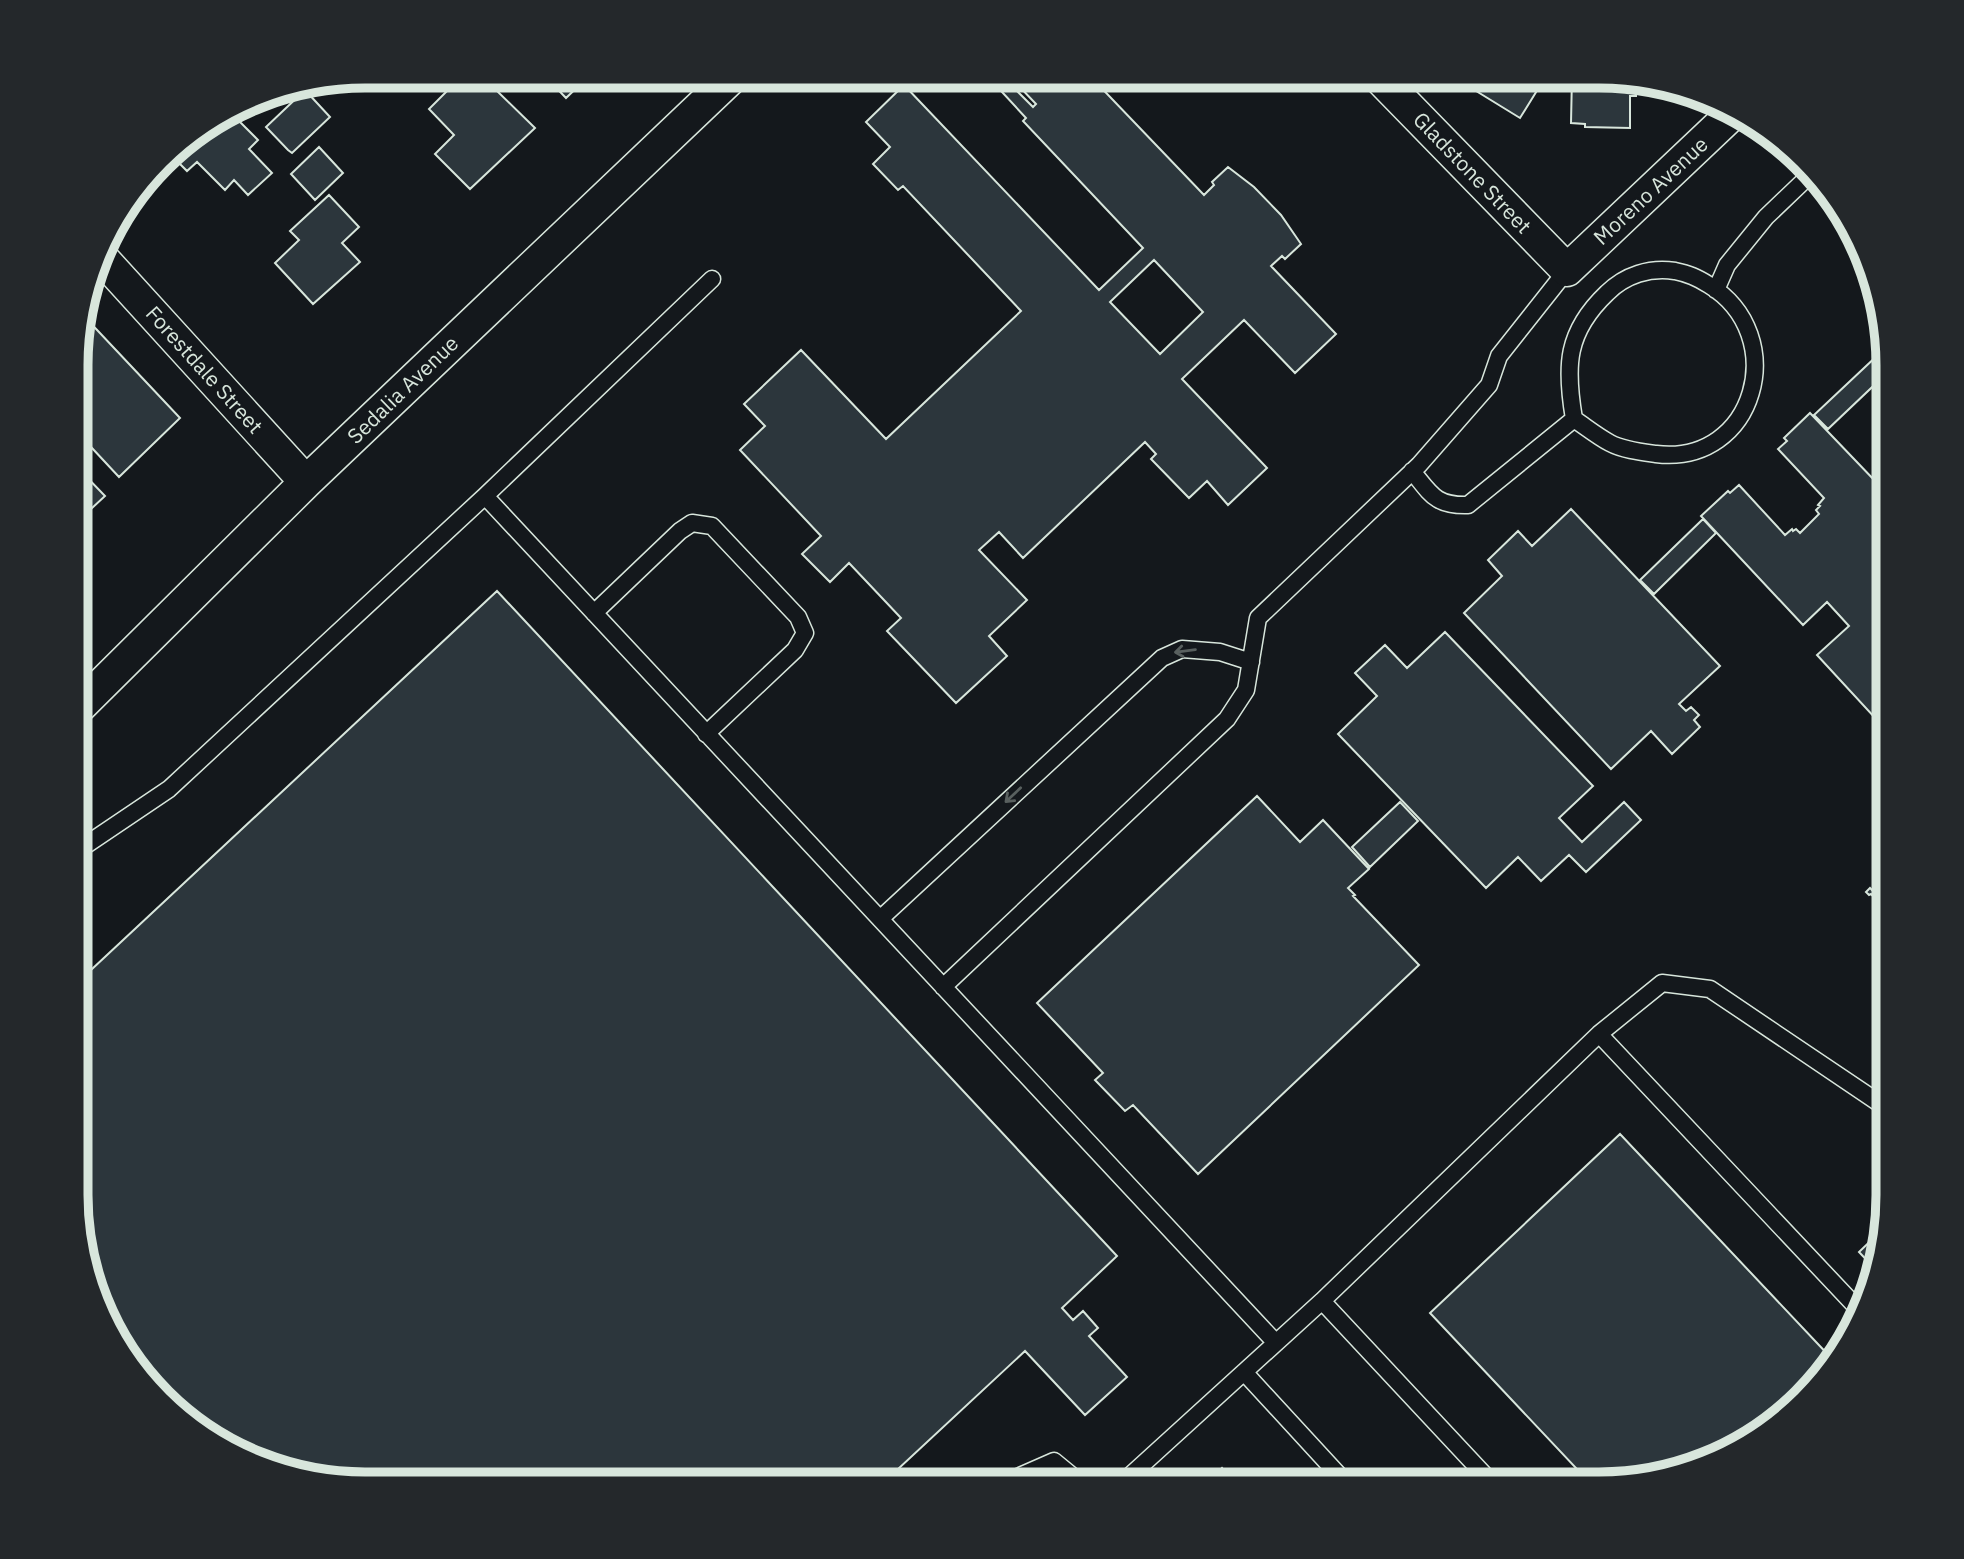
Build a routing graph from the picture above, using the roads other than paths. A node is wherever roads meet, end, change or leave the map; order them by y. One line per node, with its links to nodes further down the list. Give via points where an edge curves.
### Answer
1 (720, 88): 11 (street, Sedalia Avenue)
2 (1390, 88): 6 (street, Gladstone Street)
3 (1727, 119): 6 (street, Moreno Avenue)
4 (1805, 179): 8 (lane, via 1750,236 1727,265)
5 (107, 263): 11 (street, Forestdale Street)
6 (1567, 270): 10 (lane, via 1499,356 1489,385)
7 (712, 279): 12 (lane)
8 (1716, 290): 9 (lane, via 1690,274 1661,269 1635,274 1615,285 1578,329 1569,359); 9 (lane, via 1734,306 1755,349 1751,394 1725,436 1704,449 1673,456 1642,453 1611,444)
9 (1574, 419): 10 (lane, via 1468,505 1451,506 1434,498)
10 (1412, 471): 14 (lane, via 1258,618)
11 (306, 482): 15 (street, Sedalia Avenue)
12 (485, 496): 13 (lane); 17 (lane, via 169,789)
13 (594, 613): 16 (lane); 16 (lane, via 692,523 712,526 798,617 804,633 795,650)
14 (1251, 662): 18 (lane, one-way to 18, via 1220,652 1182,649 1162,658); 19 (lane, via 1246,690 1227,719)
15 (88, 698)
16 (706, 734): 18 (lane)
17 (88, 844)
18 (880, 919): 19 (lane)
19 (943, 987): 24 (lane)
20 (1599, 1034): 21 (lane, via 1662,983 1710,989); 22 (lane); 23 (lane)
21 (1876, 1101)
22 (1322, 1301): 24 (lane); 30 (lane)
23 (1853, 1305)
24 (1276, 1343): 25 (lane)
25 (1244, 1372): 28 (lane); 29 (lane)
26 (1029, 1472): 27 (lane, via 1054,1461)
27 (1068, 1472)
28 (1133, 1472)
29 (1336, 1472)
30 (1482, 1472)

